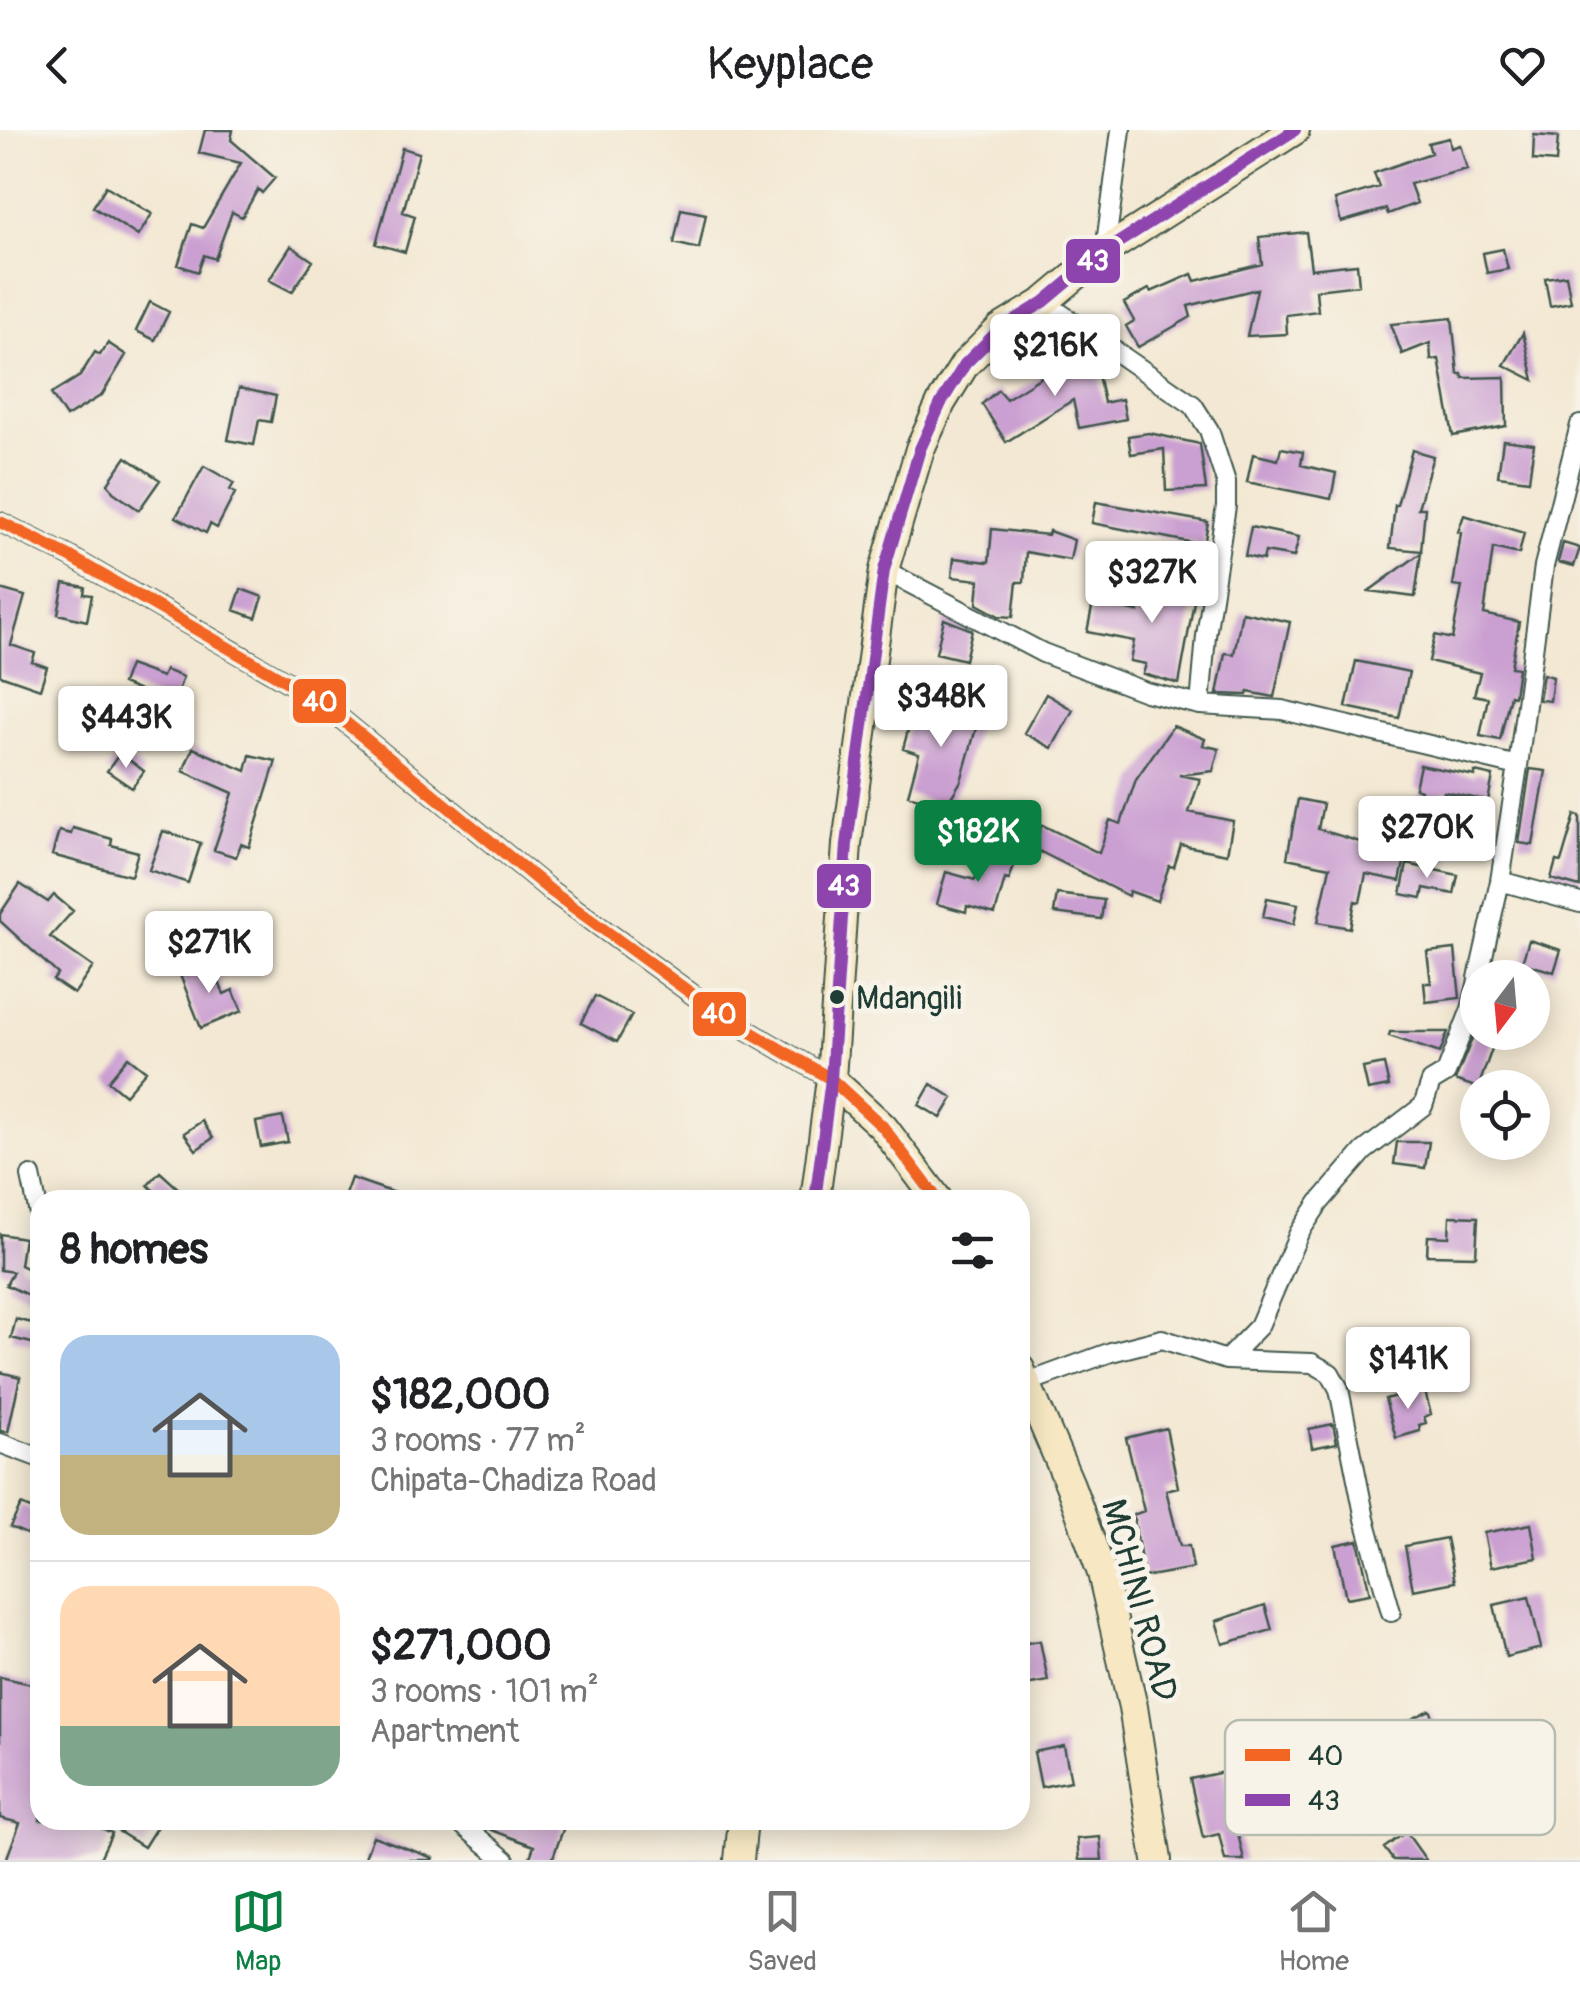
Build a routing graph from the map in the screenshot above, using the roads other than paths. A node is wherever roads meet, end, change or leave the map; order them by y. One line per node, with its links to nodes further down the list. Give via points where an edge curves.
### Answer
1 (1122, 130): 3 (street)
2 (1296, 130): 3 (main road)
3 (1105, 251): 4 (main road)
4 (1044, 302): 7 (main road, via 1000,330 965,364 940,403); 8 (street, via 1193,404 1218,452 1226,506)
5 (1580, 425): 9 (street, via 1544,566)
6 (0, 522): 14 (street, via 316,699 551,891 718,1013)
7 (884, 570): 8 (street, via 1043,653); 14 (main road, via 847,844)
8 (1200, 705): 9 (street, via 1282,710)
9 (1518, 766): 10 (street)
10 (1500, 881): 11 (street); 12 (street)
11 (1580, 904)
12 (1482, 960)
13 (1460, 1037): 19 (street, via 1423,1106 1364,1151 1319,1203 1259,1326)
14 (831, 1079): 17 (main road); 18 (main road)
15 (30, 1176): 16 (street)
16 (33, 1190)
17 (816, 1190)
18 (932, 1190)
19 (1226, 1360): 20 (street, via 1162,1340); 24 (street, via 1312,1364 1330,1374 1339,1389)
20 (1030, 1374)
21 (1030, 1392): 29 (main road, MCHINI ROAD, via 1102,1573)
22 (0, 1442): 23 (street)
23 (30, 1454)
24 (1390, 1612)
25 (468, 1830): 27 (street)
26 (742, 1830): 28 (main road)
27 (505, 1860)
28 (739, 1860)
29 (1157, 1860)

